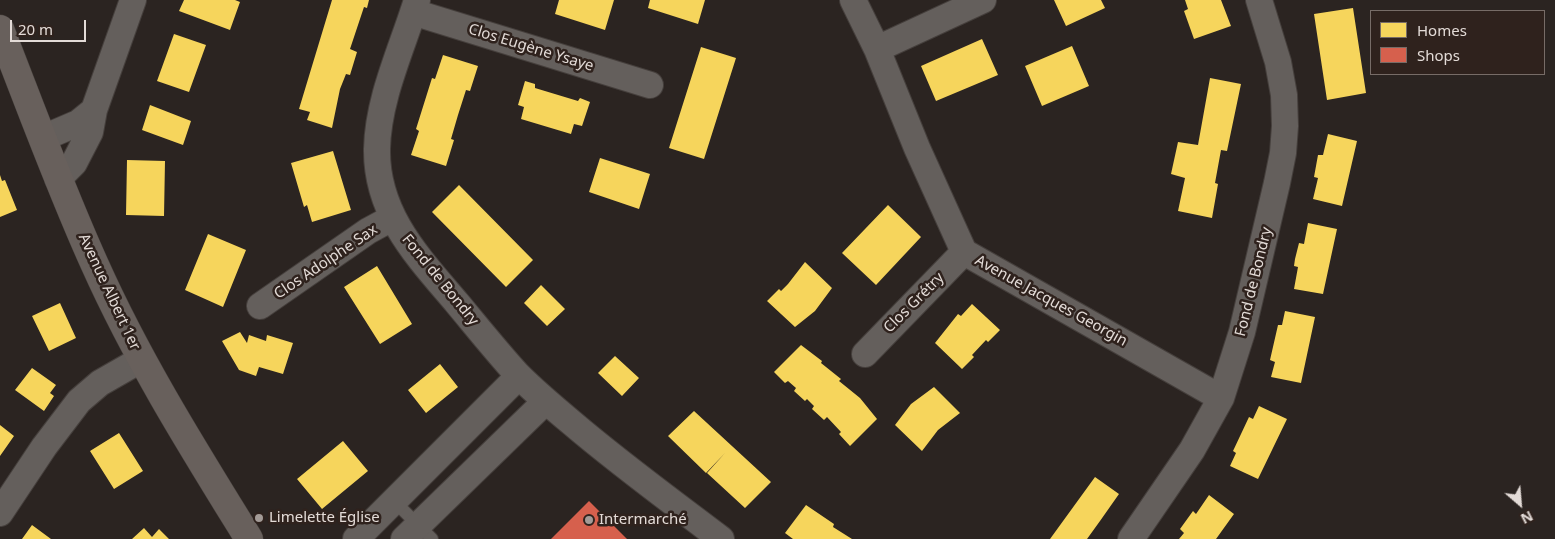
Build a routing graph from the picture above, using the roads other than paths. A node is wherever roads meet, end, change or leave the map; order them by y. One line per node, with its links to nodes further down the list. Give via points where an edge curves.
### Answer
1 (133, 0): 9 (street)
2 (854, 0): 7 (street, Avenue Jacques Georgin)
3 (983, 0): 7 (street)
4 (1258, 0): 18 (street, Fond de Bondry, via 1278,62 1284,95 1283,153 1242,332)
5 (415, 6): 8 (street, Clos Eugène Ysaye); 12 (street, Fond de Bondry, via 380,118 379,172)
6 (0, 29): 10 (main road, Avenue Albert 1er)
7 (877, 50): 13 (street, Avenue Jacques Georgin, via 916,148)
8 (650, 85)
9 (94, 110): 10 (street, via 78,122); 11 (street, via 90,132 81,151)
10 (42, 138): 11 (main road, Avenue Albert 1er)
11 (58, 179): 16 (main road, Avenue Albert 1er, via 95,266)
12 (392, 218): 14 (street, Clos Adolphe Sax); 17 (street, Fond de Bondry, via 415,255)
13 (964, 252): 15 (street, Clos Grétry); 18 (street, Avenue Jacques Georgin)
14 (260, 306)
15 (865, 354)
16 (142, 359): 21 (street, via 79,401 44,446); 23 (main road, Avenue Albert 1er)
17 (519, 376): 19 (street, Fond de Bondry); 20 (street)
18 (1222, 398): 26 (street, Fond de Bondry, via 1192,450)
19 (546, 401): 22 (street); 25 (street, Fond de Bondry, via 604,450)
20 (395, 502): 22 (lane); 24 (street)
21 (0, 513)
22 (418, 534)
23 (249, 539)
24 (356, 539)
25 (721, 539)
26 (1131, 539)

